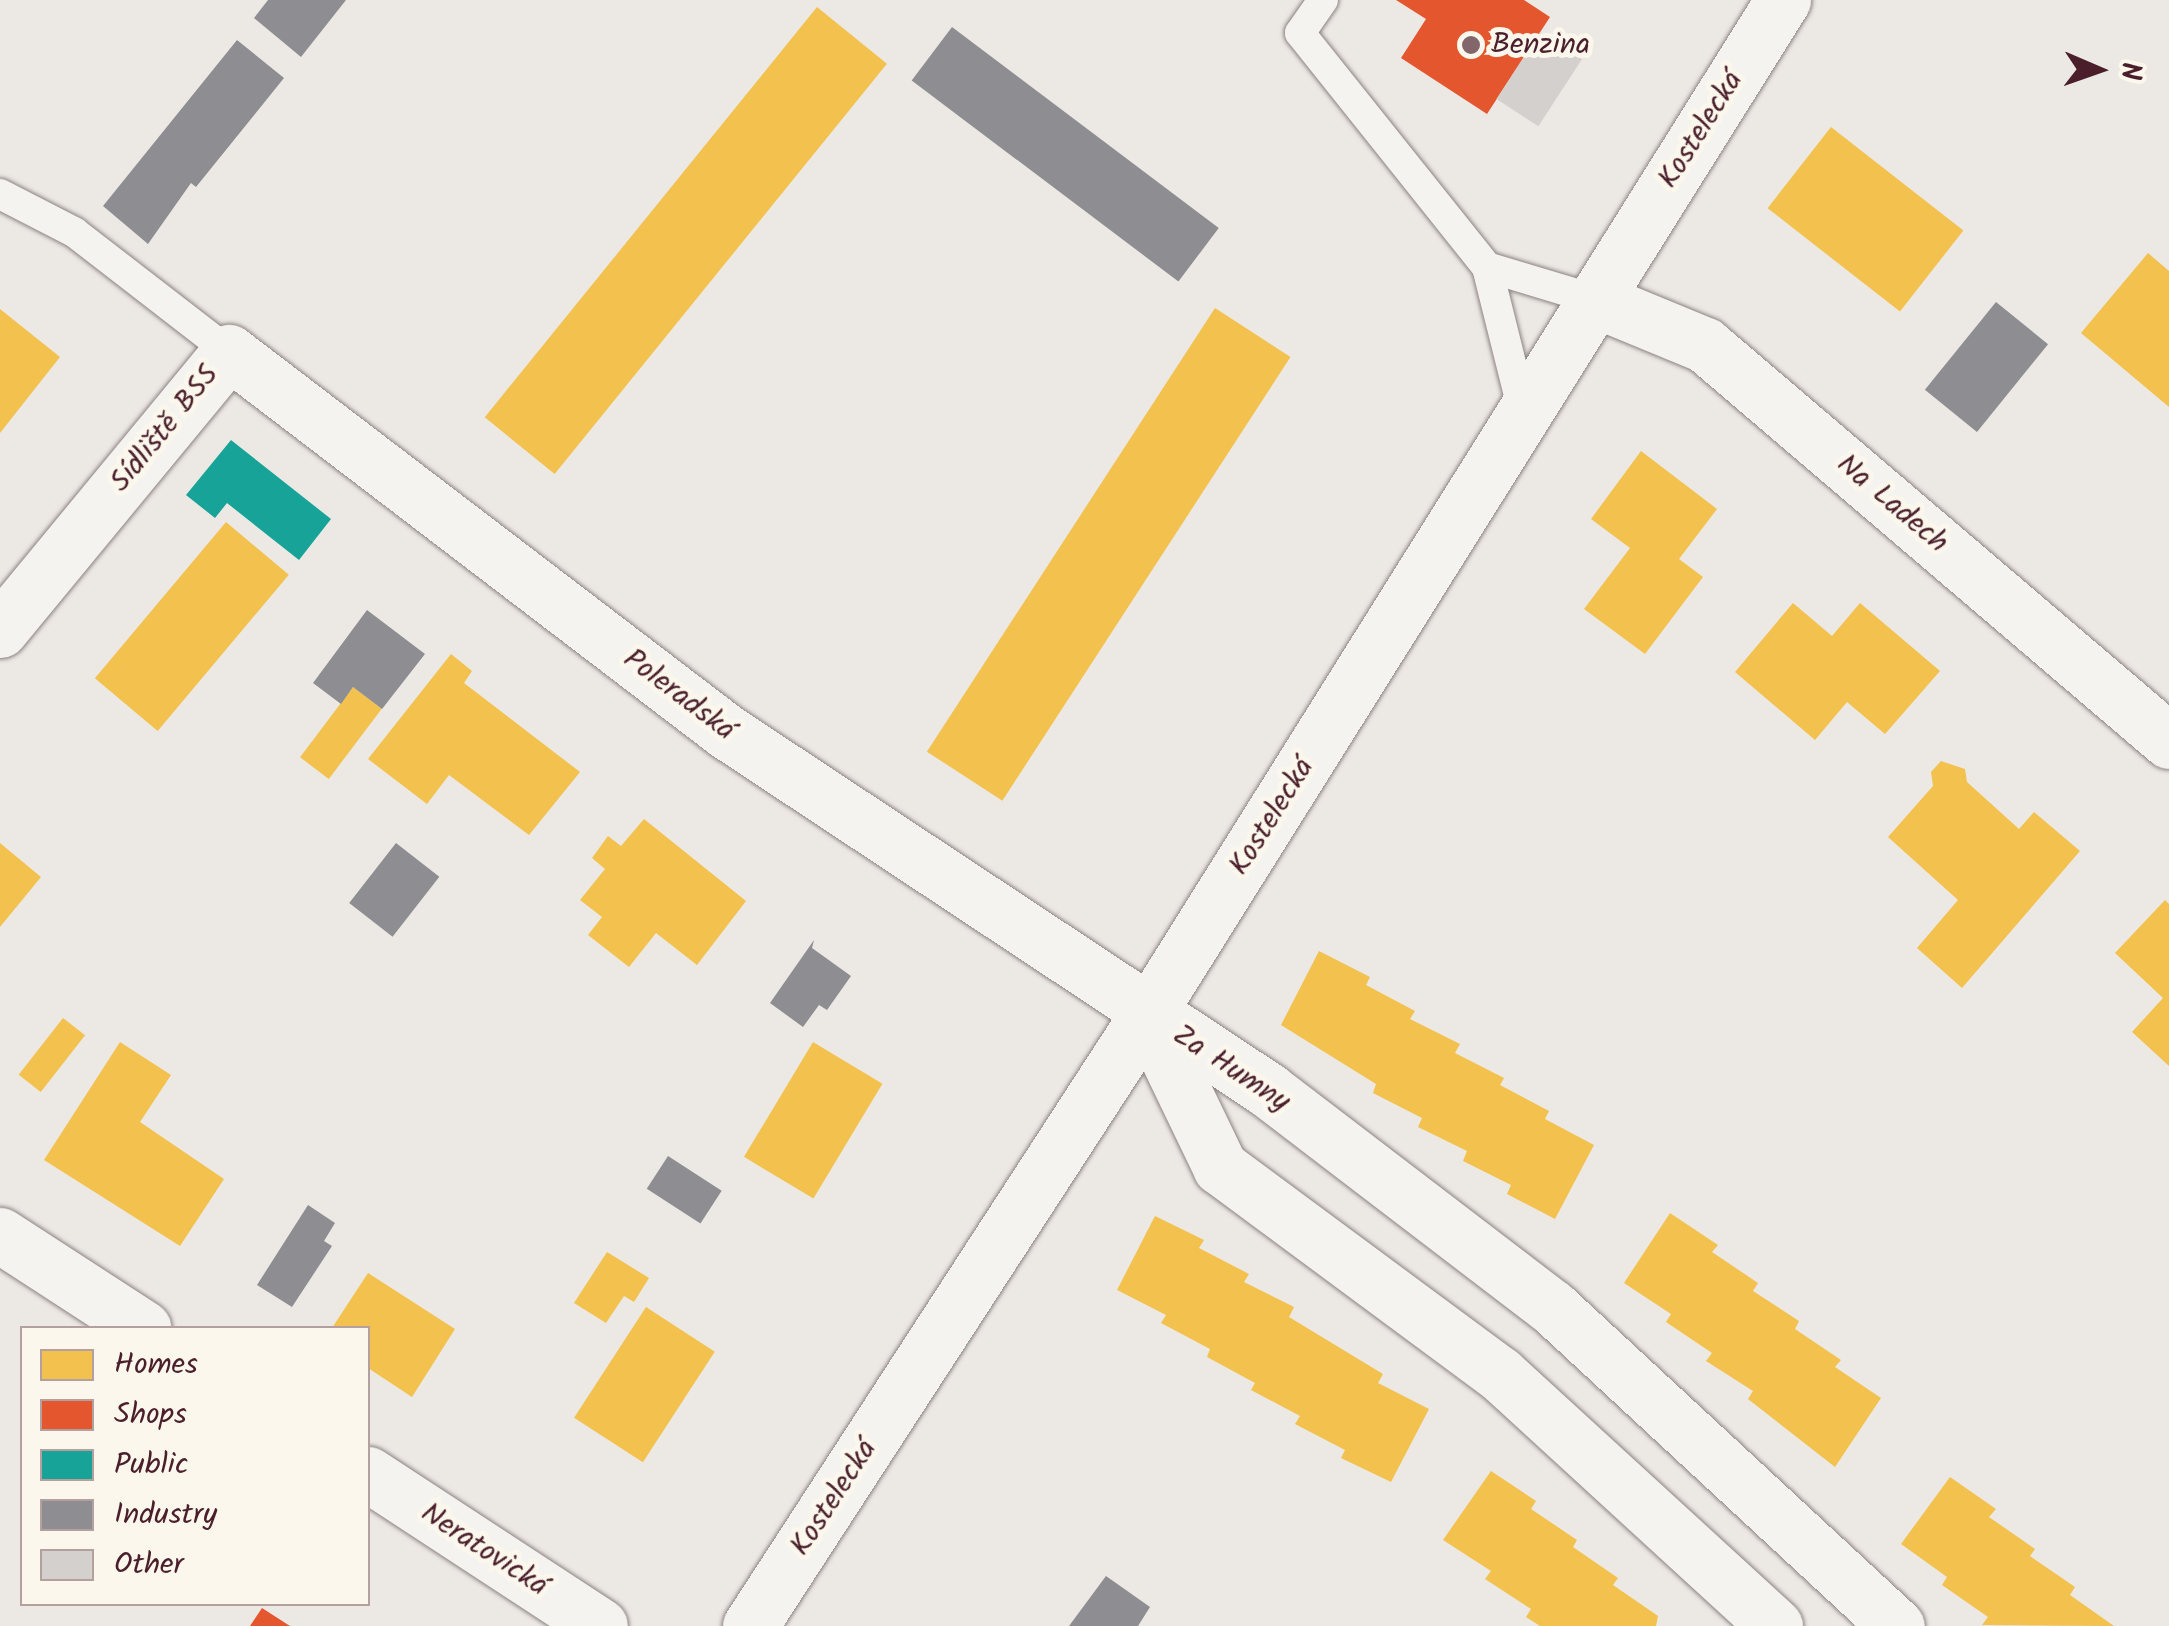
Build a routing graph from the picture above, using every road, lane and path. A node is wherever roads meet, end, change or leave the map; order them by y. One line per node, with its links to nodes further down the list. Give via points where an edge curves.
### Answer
1 (1322, 0): 4 (lane, via 1300,33)
2 (1782, 0): 5 (street, Kostelecká)
3 (0, 194): 6 (lane, Sídliště BSS, via 74,232)
4 (1487, 267): 5 (lane); 7 (lane)
5 (1596, 300): 7 (street, Kostelecká); 9 (street, Na Ladech, via 1705,345)
6 (229, 352): 8 (street, Sídliště BSS); 10 (street, Poleradská, via 727,732)
7 (1525, 418): 10 (street, Kostelecká)
8 (0, 630)
9 (2169, 740)
10 (1147, 1015): 12 (street, Za Humny, via 1268,1090); 14 (street, Za Humny, via 1220,1167); 19 (street, Kostelecká)
11 (0, 1235): 13 (street)
12 (1552, 1307): 14 (street); 16 (street, Za Humny)
13 (140, 1326)
14 (1500, 1374): 17 (street, Za Humny)
15 (370, 1475): 18 (street, Neratovická)
16 (1838, 1566): 17 (street); 20 (street, Za Humny)
17 (1773, 1624)
18 (600, 1626)
19 (750, 1626)
20 (1896, 1626)

